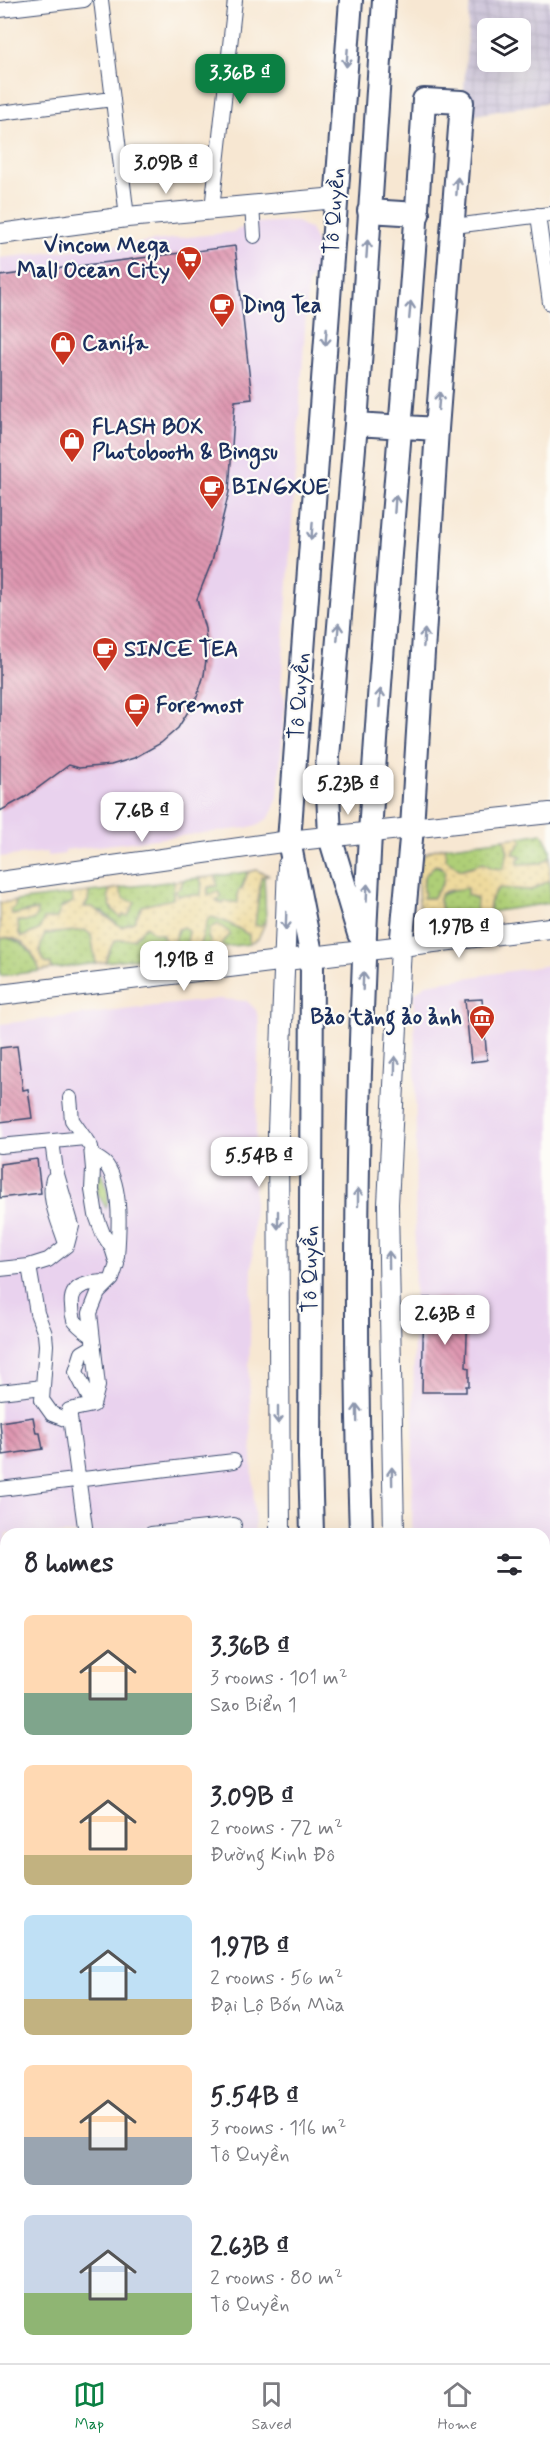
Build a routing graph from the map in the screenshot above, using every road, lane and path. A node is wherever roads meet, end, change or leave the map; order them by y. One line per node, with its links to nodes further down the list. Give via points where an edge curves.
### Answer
1 (84, 0): 6 (street)
2 (101, 0): 7 (street)
3 (235, 0): 11 (street)
4 (351, 0): 9 (main road, Tô Quyền, one-way to 9)
5 (384, 0): 12 (main road, Tô Quyền)
6 (0, 10)
7 (113, 99): 8 (street); 15 (street)
8 (0, 114)
9 (336, 198): 10 (main road); 27 (main road, Tô Quyền, one-way to 27)
10 (252, 205): 11 (main road); 18 (street)
11 (212, 209): 15 (main road)
12 (369, 211): 13 (main road); 20 (main road, Tô Quyền, one-way to 12)
13 (418, 214): 16 (main road, Tô Quyền, one-way to 13, via 462,102 424,100); 21 (main road, Tô Quyền, one-way to 13)
14 (544, 215): 16 (street); 19 (street)
15 (127, 217): 17 (main road)
16 (454, 226): 22 (main road, one-way to 16)
17 (0, 234)
18 (254, 236)
19 (550, 303)
20 (356, 424): 21 (main road); 26 (main road, Tô Quyền, one-way to 20, via 327,769)
21 (401, 426): 22 (main road); 25 (main road, Tô Quyền, one-way to 21)
22 (437, 429): 24 (main road, one-way to 22)
23 (550, 813): 24 (main road)
24 (412, 828): 25 (main road); 30 (main road)
25 (370, 832): 26 (main road); 31 (main road, Tô Quyền, one-way to 25)
26 (330, 837): 27 (main road); 31 (main road, Tô Quyền)
27 (289, 841): 28 (main road); 32 (main road, Tô Quyền); 33 (main road, one-way to 33)
28 (0, 882)
29 (550, 928): 30 (main road)
30 (401, 947): 31 (main road); 60 (main road, one-way to 30, via 388,1204)
31 (364, 951): 32 (main road); 59 (main road, Tô Quyền, one-way to 31, via 358,1158)
32 (312, 958): 33 (main road); 58 (main road, Tô Quyền)
33 (284, 962): 34 (main road); 57 (main road, one-way to 57, via 278,1131)
34 (0, 995)
35 (70, 1098): 36 (street, via 72,1120)
36 (85, 1138): 37 (street); 39 (street)
37 (52, 1141): 38 (street); 43 (street, via 72,1226 67,1245 48,1260)
38 (0, 1146)
39 (92, 1155): 40 (street, via 107,1165); 41 (street)
40 (118, 1210): 41 (street); 42 (street)
41 (95, 1212): 42 (street)
42 (117, 1264): 45 (street)
43 (29, 1266): 44 (street); 47 (street, via 45,1334)
44 (4, 1268)
45 (109, 1282): 46 (street, via 98,1293 90,1313); 46 (street, via 78,1286 71,1303 75,1320)
46 (93, 1341): 49 (street, via 98,1386); 49 (street, via 82,1353 76,1372)
47 (43, 1388): 48 (street); 50 (street, via 42,1400 52,1414)
48 (0, 1392)
49 (93, 1405): 50 (street, via 69,1410)
50 (70, 1421): 52 (street)
51 (234, 1461): 52 (street)
52 (78, 1479): 53 (street); 55 (street)
53 (0, 1489)
54 (234, 1525): 56 (street)
55 (85, 1528)
56 (207, 1528)
57 (280, 1528)
58 (312, 1528)
59 (361, 1528)
60 (394, 1528)

